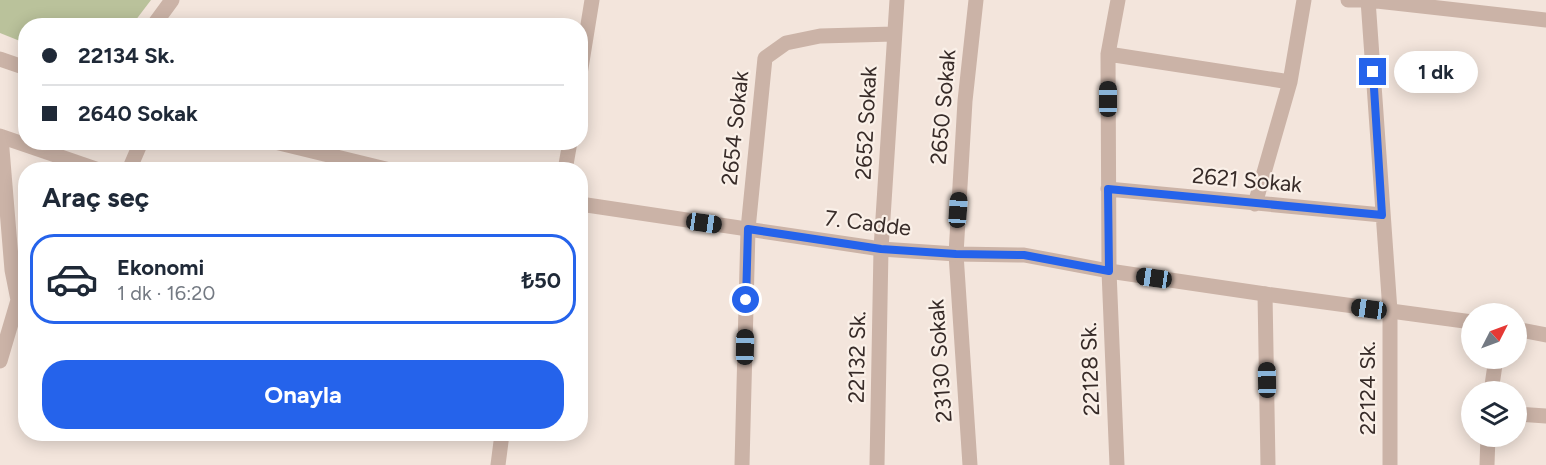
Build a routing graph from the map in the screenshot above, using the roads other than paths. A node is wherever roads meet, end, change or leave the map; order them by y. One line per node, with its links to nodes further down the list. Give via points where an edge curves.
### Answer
1 (172, 0): 9 (street)
2 (592, 0): 11 (street)
3 (897, 0): 12 (street, 2652 Sokak)
4 (976, 0): 29 (street, 2650 Sokak, via 965,101)
5 (1118, 0): 13 (street, 22128 Sk.)
6 (1304, 0): 16 (street)
7 (1348, 0): 8 (street)
8 (1368, 0): 10 (street); 26 (street, 22124 Sk.)
9 (159, 18)
10 (1546, 20)
11 (588, 25)
12 (894, 34): 27 (street, 2654 Sokak, via 820,36 786,43 765,58); 28 (street, 2652 Sokak)
13 (1108, 54): 16 (street); 23 (street, 22128 Sk.)
14 (0, 59): 15 (street)
15 (18, 65)
16 (1290, 82): 24 (street)
17 (0, 137): 18 (street); 30 (street)
18 (18, 143)
19 (39, 150): 21 (street)
20 (308, 150): 22 (street)
21 (75, 162)
22 (357, 162)
23 (1108, 189): 24 (street, 2621 Sokak); 31 (street, 22128 Sk.)
24 (1255, 204): 26 (street, 2621 Sokak)
25 (588, 205): 27 (street, 7. Cadde)
26 (1382, 215): 35 (street, 22124 Sk.)
27 (748, 229): 28 (street, 7. Cadde); 45 (street, 2654 Sokak)
28 (881, 249): 29 (street, 7. Cadde); 46 (street, 22132 Sk.)
29 (956, 254): 31 (street, 7. Cadde, via 1024,255); 47 (street, 23130 Sokak)
30 (6, 268): 32 (street)
31 (1109, 271): 33 (street, 7. Cadde); 48 (street, 22128 Sk.)
32 (18, 292)
33 (1265, 294): 35 (street, 7. Cadde); 49 (street)
34 (18, 311): 39 (street)
35 (1390, 311): 36 (street, 7. Cadde); 50 (street, 22124 Sk.)
36 (1461, 321)
37 (1527, 331): 38 (street)
38 (1546, 335)
39 (0, 361)
40 (1527, 415): 41 (street)
41 (1546, 416)
42 (501, 441): 44 (street)
43 (1488, 447): 51 (street)
44 (498, 465)
45 (742, 465)
46 (877, 465)
47 (970, 465)
48 (1117, 465)
49 (1268, 465)
50 (1390, 465)
51 (1488, 465)

